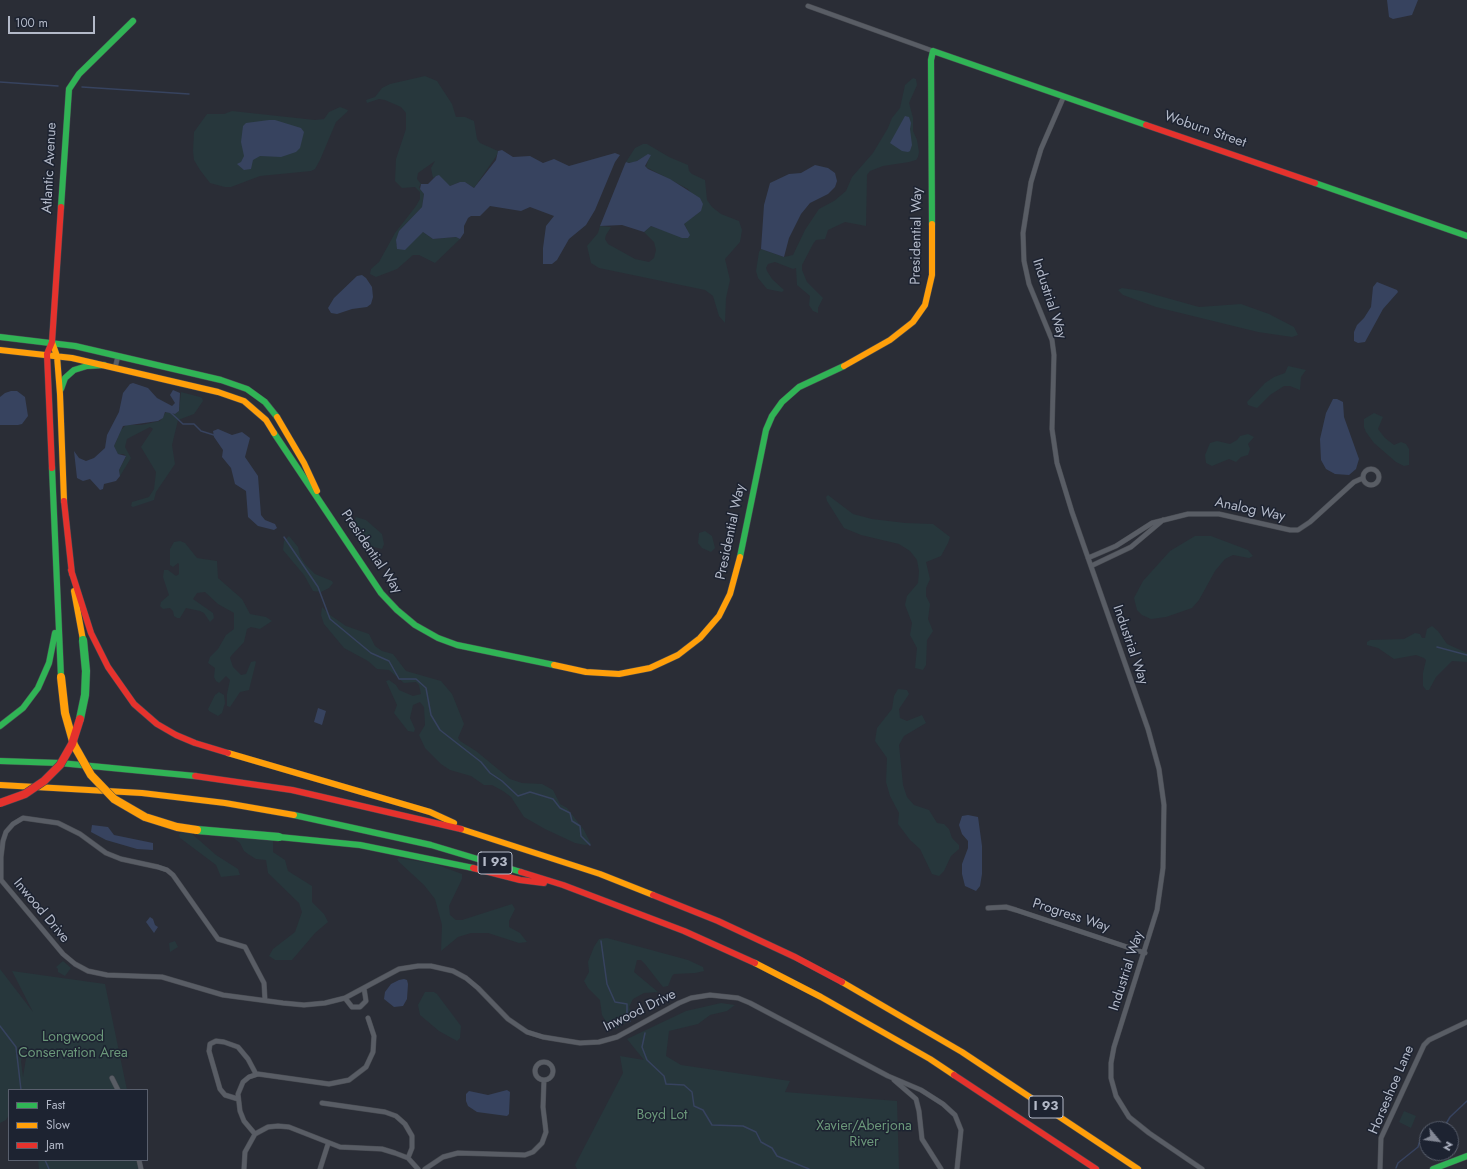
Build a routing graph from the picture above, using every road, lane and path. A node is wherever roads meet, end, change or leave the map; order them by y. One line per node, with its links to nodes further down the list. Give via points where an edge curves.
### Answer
1 (808, 6): 3 (street)
2 (134, 21): 7 (main road, Atlantic Avenue, via 79,74 69,89)
3 (933, 51): 4 (main road, Woburn Street); 16 (main road, Presidential Way, via 932,275 928,298 917,316 895,336 857,360 800,387 776,410 766,430 732,588 714,623 689,648 672,659 650,668 611,674 577,670 446,642 415,625 388,602)
4 (1064, 96): 5 (main road, Woburn Street); 18 (street, Industrial Way, via 1041,149 1031,182 1024,220 1023,252 1029,284 1052,340 1054,355 1051,409 1055,453)
5 (1467, 236)
6 (0, 337): 7 (main road, Presidential Way)
7 (52, 342): 9 (main road); 10 (main road); 11 (main road, Presidential Way)
8 (0, 350): 9 (main road, Presidential Way)
9 (47, 354): 10 (main road, Presidential Way); 21 (main road)
10 (57, 356): 12 (main road, Presidential Way); 14 (main road)
11 (118, 356): 13 (street); 16 (main road, Presidential Way, via 221,380 243,387 254,394 277,416 304,463)
12 (104, 365): 13 (main road, Presidential Way); 14 (main road, via 74,370 63,381)
13 (115, 368): 16 (main road, Presidential Way, via 218,392 250,405 264,418)
14 (60, 394): 20 (main road, via 64,507)
15 (1363, 478): 17 (street, Analog Way, via 1354,482 1298,530 1212,513 1188,514)
16 (323, 505)
17 (1164, 520): 18 (street, Analog Way, via 1152,523 1116,546); 19 (street, Analog Way, via 1131,547)
18 (1088, 558): 19 (street, Industrial Way)
19 (1091, 566): 29 (street, Industrial Way, via 1148,729 1161,780 1164,828 1162,878 1157,910)
20 (72, 570): 25 (main road, bridge, via 86,663 85,695 80,721 72,744 60,765 26,794); 26 (main road, via 91,633 108,667 134,704 157,724 191,741 430,812)
21 (57, 602): 22 (main road, via 52,649 44,676 27,704); 27 (main road, bridge, via 65,713 74,745 94,780 119,802 145,817 207,832 279,836 360,845 520,880)
22 (0, 726)
23 (0, 761): 26 (main road, I 93, via 131,768 250,783 362,804)
24 (0, 784): 27 (main road, I 93, via 156,794 287,813 431,845)
25 (0, 803)
26 (478, 834): 53 (main road, I 93, via 573,864 653,894 731,927 808,964 948,1043)
27 (563, 886): 52 (main road, I 93, via 684,931 821,996 930,1058)
28 (988, 908): 29 (street, Progress Way, via 1006,907)
29 (1145, 953): 54 (street, Industrial Way, via 1112,1053 1110,1068 1113,1087 1120,1105 1129,1117)
30 (364, 988): 31 (street, Inwood Drive); 31 (street, via 366,1001 360,1007 352,1007); 36 (street, Inwood Drive, via 402,968 426,966 446,969 473,983 504,1016 522,1030 543,1037 586,1043 617,1037 691,998 710,995 732,997 750,1003)
31 (345, 998): 32 (street, Inwood Drive, via 304,1005)
32 (265, 1000): 32 (street, Inwood Drive, via 264,984 245,947 218,939 167,870 106,854 80,834 58,823 23,818 8,830 2,846 1,880 74,964 96,973 162,977 223,994)
33 (368, 1018): 35 (street, via 374,1036 373,1052 363,1070 349,1080 329,1084)
34 (1467, 1022): 55 (street, Horseshoe Lane, via 1428,1040 1424,1045 1382,1138)
35 (256, 1074): 40 (street, via 243,1082); 40 (street, via 238,1047 216,1041 210,1044 209,1051 220,1089 225,1095)
36 (888, 1076): 50 (street, Inwood Drive, via 916,1099 922,1139); 51 (street, Inwood Drive, via 922,1090 955,1115 962,1133)
37 (112, 1078): 39 (street)
38 (544, 1080): 38 (street, via 551,1078 554,1071 551,1064 544,1061 538,1064 535,1072 538,1078); 49 (street, via 543,1107 546,1132 542,1143 533,1152 525,1155 458,1152 442,1157)
39 (118, 1089)
40 (238, 1099): 42 (street, via 244,1121)
41 (322, 1103): 45 (street, via 385,1112 396,1116 405,1124 412,1136 412,1148)
42 (255, 1134): 43 (street, via 268,1127 283,1126); 46 (street, via 245,1152)
43 (328, 1144): 45 (street, via 351,1149 382,1149); 47 (street)
44 (1467, 1156): 56 (main road)
45 (408, 1158): 48 (street)
46 (244, 1169)
47 (320, 1169)
48 (418, 1169)
49 (425, 1169)
50 (941, 1169)
51 (957, 1169)
52 (1096, 1169)
53 (1138, 1169)
54 (1202, 1169)
55 (1380, 1169)
56 (1433, 1169)

